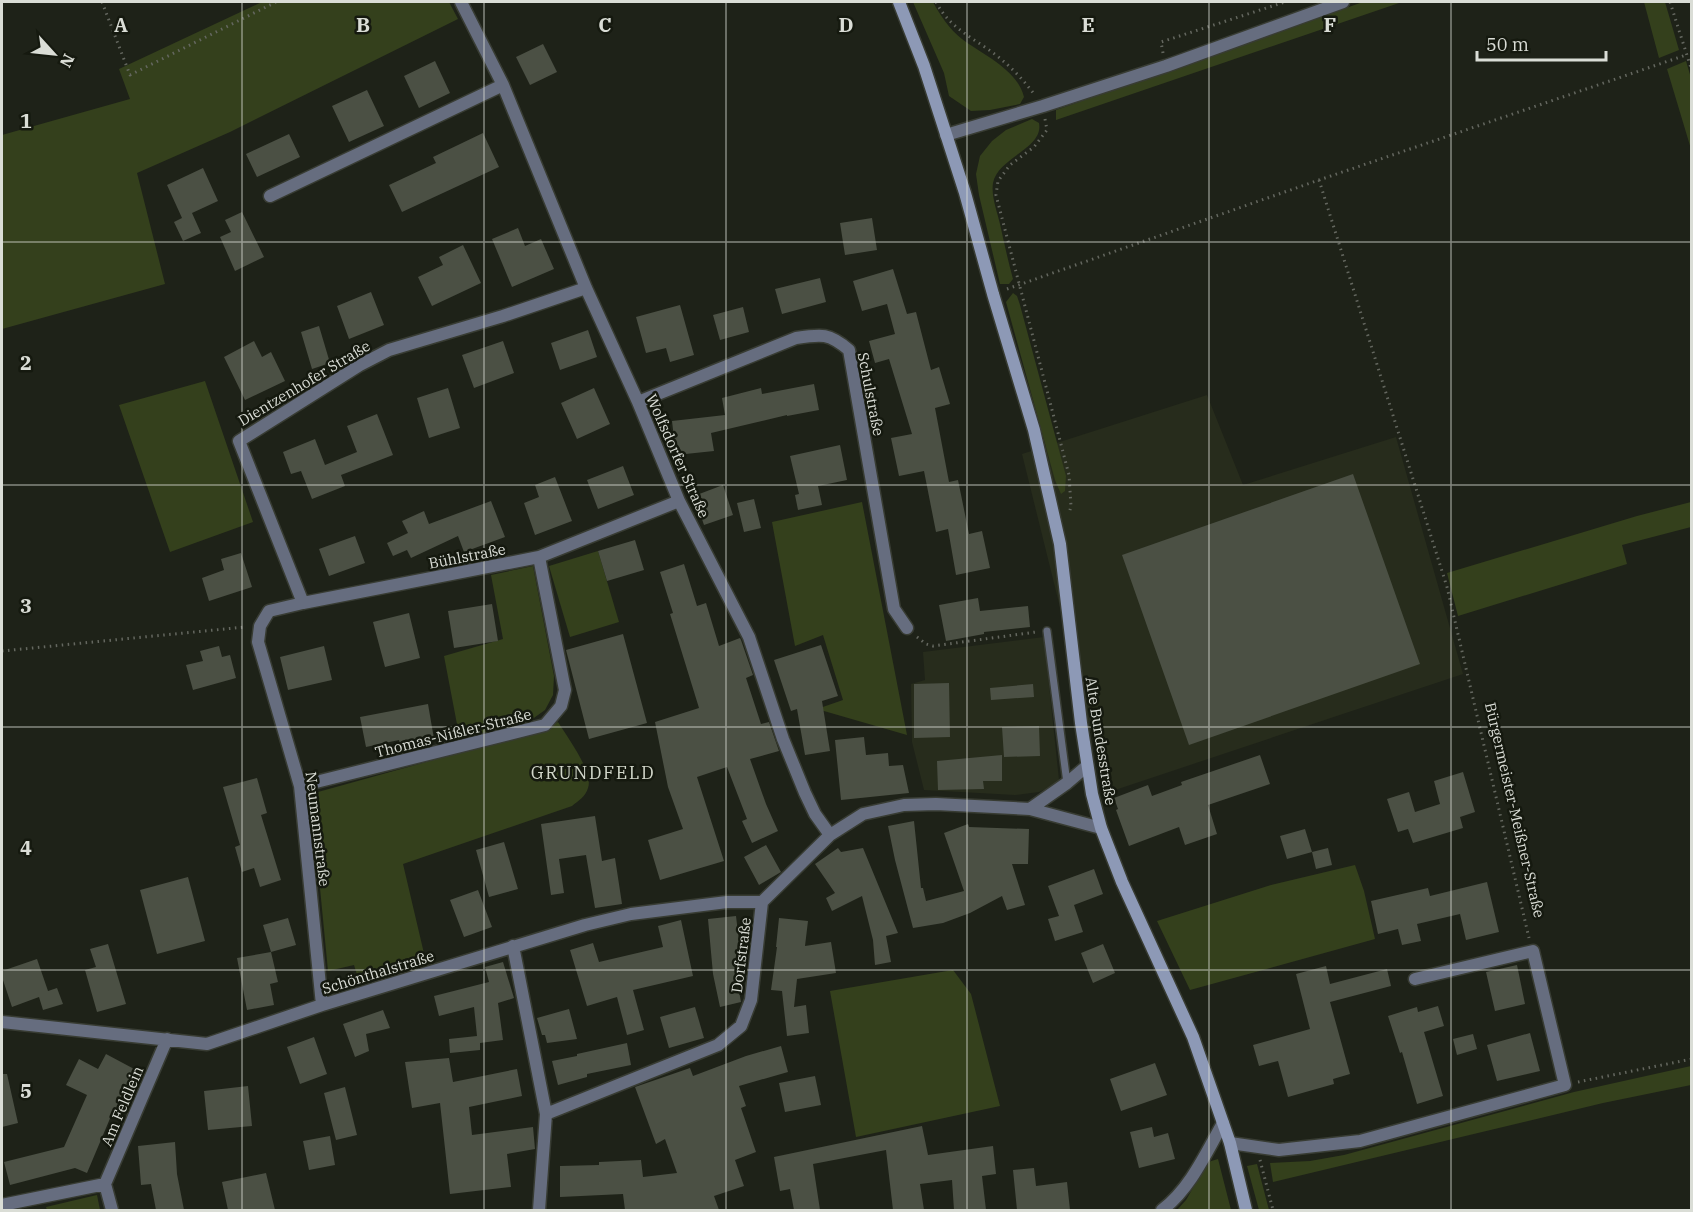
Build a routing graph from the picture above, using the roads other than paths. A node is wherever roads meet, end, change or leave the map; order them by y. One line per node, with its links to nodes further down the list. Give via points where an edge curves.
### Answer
1 (461, 2): 4 (street, Wolfsdorfer Straße)
2 (899, 2): 5 (main road, Alte Bundesstraße)
3 (1343, 2): 5 (street, via 1166,66)
4 (503, 85): 6 (street); 7 (street, Wolfsdorfer Straße)
5 (946, 135): 15 (main road, Alte Bundesstraße, via 1034,430 1060,544)
6 (270, 196)
7 (586, 288): 8 (street, Wolfsdorfer Straße); 11 (street, Dientzenhofer Straße, via 389,350 239,441)
8 (638, 402): 9 (street, Wolfsdorfer Straße); 13 (street, Schulstraße, via 796,338 818,335 835,339 849,351 894,609)
9 (679, 501): 10 (street, Bühlstraße); 20 (street, Wolfsdorfer Straße, via 749,637 791,760 815,814)
10 (539, 557): 11 (street, Bühlstraße); 17 (street, Thomas-Nißler-Straße, via 565,690 561,706 544,725)
11 (303, 603): 12 (street, Bühlstraße, via 269,611)
12 (260, 626): 17 (street, Neumannstraße, via 258,642)
13 (907, 628)
14 (1047, 631): 16 (lane)
15 (1087, 766): 16 (street); 19 (main road, Alte Bundesstraße)
16 (1067, 783): 18 (street)
17 (300, 786): 24 (street, Neumannstraße)
18 (1030, 809): 19 (street, Dorfstraße); 20 (street, Dorfstraße, via 904,805 863,814)
19 (1101, 828): 28 (main road, Alte Bundesstraße, via 1193,1037)
20 (830, 835): 21 (street, Dorfstraße)
21 (762, 902): 22 (street, Schönthalstraße, via 727,902 631,914); 27 (street, Dorfstraße, via 751,1000 741,1026 718,1045)
22 (513, 946): 24 (street, Schönthalstraße); 27 (street)
23 (1416, 979): 29 (street, via 1533,951 1565,1085 1360,1141 1279,1150)
24 (322, 1005): 26 (street, Schönthalstraße, via 207,1044)
25 (2, 1022): 26 (street, Schönthalstraße)
26 (167, 1039): 30 (street, Am Feldlein)
27 (546, 1114): 33 (street)
28 (1223, 1122): 29 (main road, Alte Bundesstraße); 34 (street, via 1174,1201)
29 (1230, 1143): 35 (main road, Alte Bundesstraße)
30 (105, 1184): 31 (street); 32 (street)
31 (2, 1205)
32 (112, 1210)
33 (539, 1210)
34 (1162, 1210)
35 (1246, 1210)

